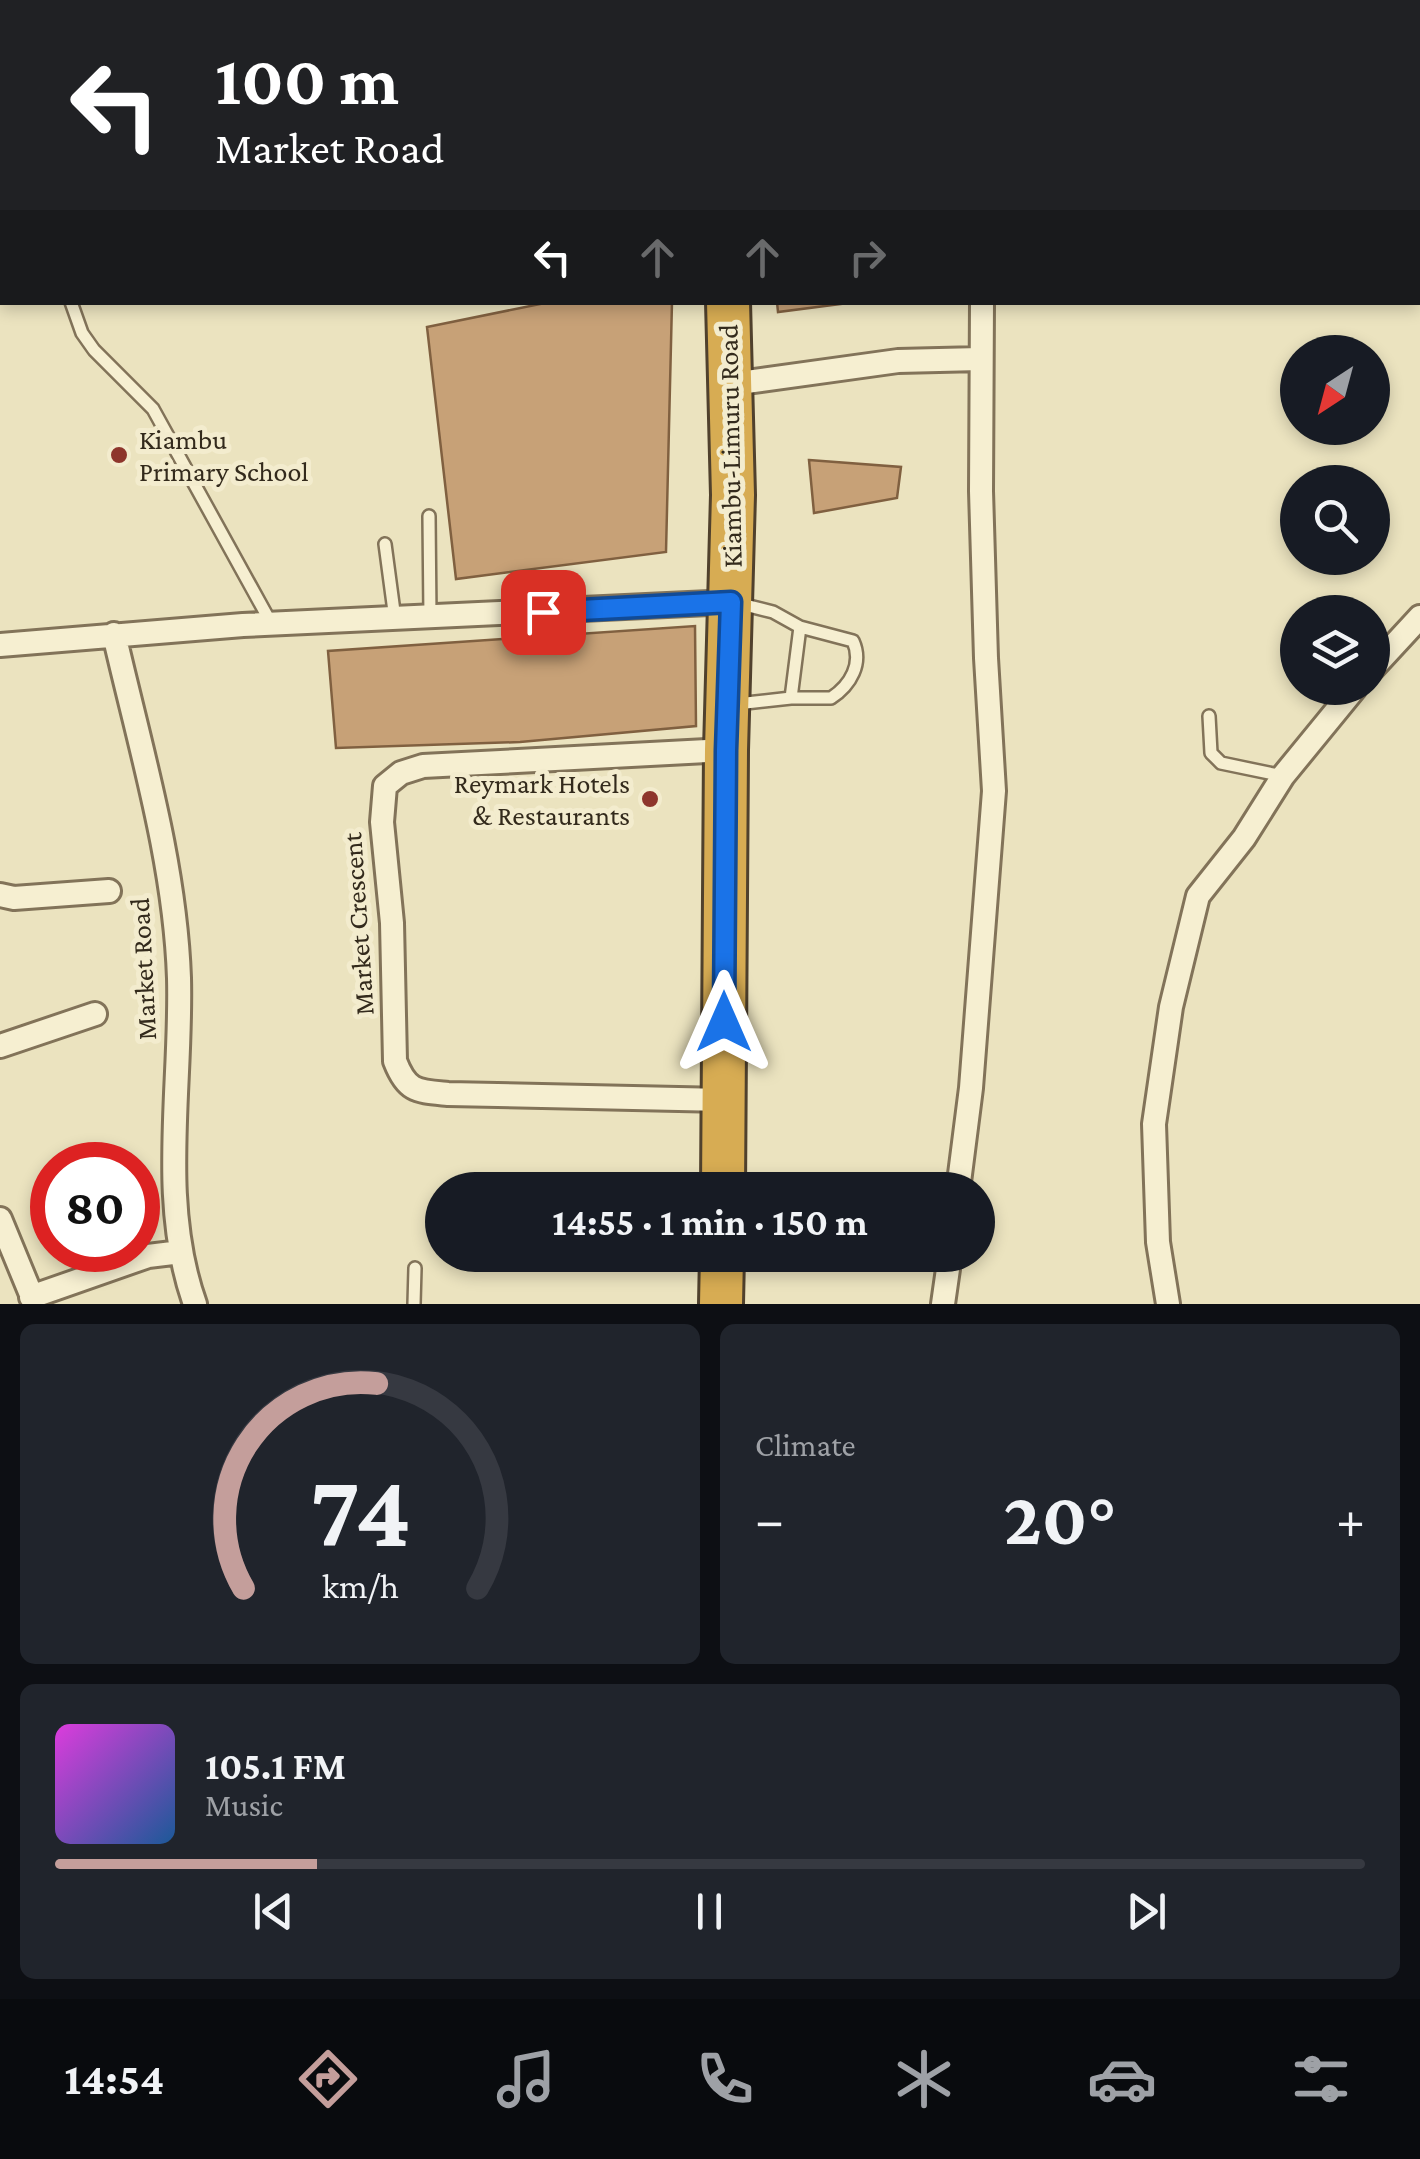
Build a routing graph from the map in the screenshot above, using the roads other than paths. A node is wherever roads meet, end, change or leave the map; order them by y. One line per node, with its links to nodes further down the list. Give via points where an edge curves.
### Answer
1 (72, 305): 12 (lane, via 94,350 152,410)
2 (728, 305): 5 (highway, Kiambu-Limuru Road)
3 (982, 305): 4 (street)
4 (980, 358): 5 (street, via 898,360); 29 (street, via 994,791)
5 (732, 384): 8 (highway, Kiambu-Limuru Road)
6 (429, 516): 9 (lane)
7 (384, 544): 11 (lane)
8 (731, 602): 9 (street); 13 (lane); 18 (highway, Kiambu-Limuru Road)
9 (430, 617): 11 (street)
10 (1420, 617): 16 (street)
11 (395, 618): 12 (street)
12 (271, 624): 14 (street)
13 (800, 627): 17 (lane); 17 (lane, via 852,640 857,664 832,698)
14 (114, 634): 15 (street); 31 (street, Market Road, via 171,896 178,976 174,1194)
15 (0, 645)
16 (1390, 649)
17 (791, 698): 18 (lane)
18 (727, 705): 21 (highway, Kiambu-Limuru Road)
19 (1341, 705): 22 (street)
20 (1209, 716): 22 (lane, via 1211,753 1221,763)
21 (726, 750): 27 (highway, Kiambu-Limuru Road); 27 (street, Market Crescent, via 424,766 385,786 382,822 396,1061 412,1089)
22 (1283, 776): 40 (street, via 1198,896 1171,1007 1154,1124 1158,1242)
23 (109, 892): 24 (street)
24 (0, 894)
25 (96, 1014): 26 (street)
26 (0, 1046)
27 (724, 1100): 28 (highway, Kiambu-Limuru Road)
28 (722, 1172)
29 (960, 1172)
30 (0, 1219): 35 (street)
31 (181, 1252): 35 (street, via 148,1256); 36 (street, Market Road)
32 (415, 1268): 37 (lane)
33 (722, 1272): 38 (highway)
34 (948, 1272): 39 (street)
35 (33, 1301)
36 (195, 1304)
37 (414, 1304)
38 (721, 1304)
39 (944, 1304)
40 (1168, 1304)

